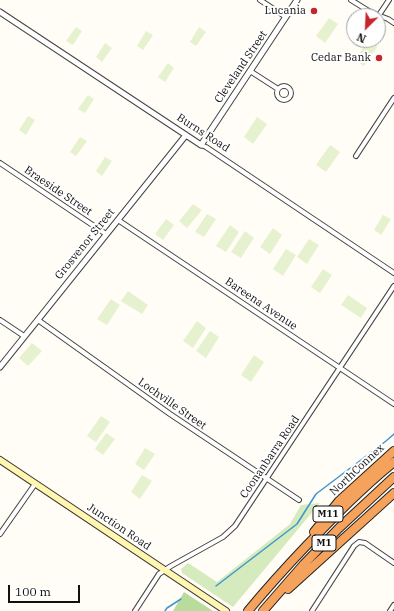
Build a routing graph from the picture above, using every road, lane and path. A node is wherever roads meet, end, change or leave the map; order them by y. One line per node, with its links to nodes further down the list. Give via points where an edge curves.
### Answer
1 (260, 0): 6 (street)
2 (297, 0): 6 (street, Cleveland Street)
3 (351, 0): 4 (street)
4 (364, 8)
5 (0, 12): 10 (street, Burns Road)
6 (286, 17): 7 (street, Cleveland Street)
7 (250, 71): 8 (street); 11 (street, Cleveland Street)
8 (278, 89)
9 (394, 98): 12 (street)
10 (186, 135): 11 (street, Burns Road); 14 (street, Grosvenor Street)
11 (201, 144): 16 (street, Burns Road)
12 (356, 156)
13 (0, 163): 15 (street, Braeside Street)
14 (118, 220): 15 (street, Grosvenor Street); 22 (street, Bareena Avenue)
15 (106, 234): 19 (street, Grosvenor Street)
16 (394, 273)
17 (394, 286): 22 (street, Coonanbarra Road)
18 (0, 320): 20 (street)
19 (38, 320): 20 (street, Grosvenor Street); 28 (street, Lochville Street)
20 (24, 336): 21 (street, Grosvenor Street)
21 (0, 367)
22 (340, 368): 23 (street, Bareena Avenue); 28 (street, Coonanbarra Road)
23 (394, 404)
24 (394, 451): 33 (highway, NorthConnex / M11, via 339,501)
25 (0, 460): 29 (main road, Junction Road)
26 (394, 462): 33 (highway, M1, via 331,520)
27 (394, 477): 40 (highway, M1, via 304,564)
28 (266, 479): 31 (street, Lochville Street); 35 (street, Coonanbarra Road, via 229,532 218,541)
29 (35, 484): 32 (street); 35 (main road, Junction Road)
30 (394, 493): 40 (highway, M11)
31 (299, 500)
32 (0, 534)
33 (290, 563): 39 (highway, M1)
34 (394, 563): 41 (street, via 365,543 359,542)
35 (164, 570): 37 (street, Coonanbarra Road); 38 (main road, Junction Road)
36 (394, 605): 42 (street)
37 (135, 611)
38 (226, 611)
39 (248, 611)
40 (264, 611)
41 (312, 611)
42 (390, 611)

